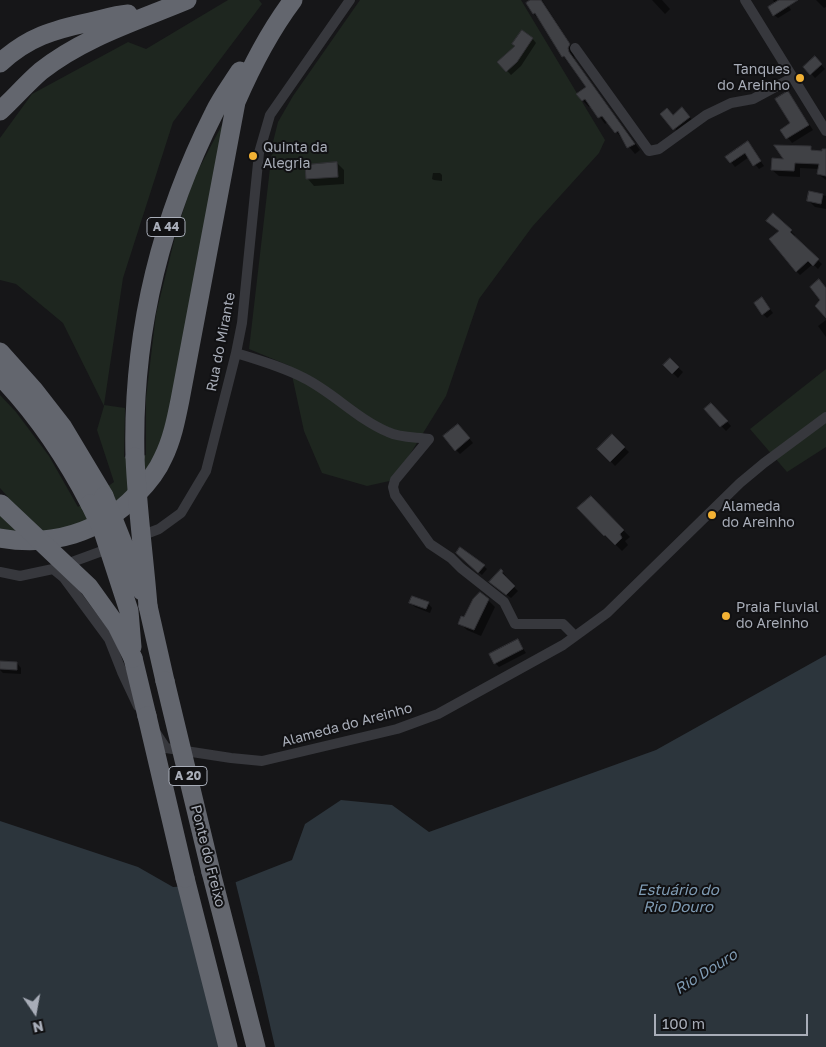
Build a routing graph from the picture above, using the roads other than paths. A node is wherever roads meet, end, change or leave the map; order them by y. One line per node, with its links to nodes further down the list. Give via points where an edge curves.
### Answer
1 (187, 0): 5 (highway)
2 (293, 0): 6 (highway, A 44)
3 (350, 0): 13 (street, Rua do Mirante, via 270,115 259,153 242,323)
4 (745, 0): 9 (street)
5 (162, 11): 8 (highway, via 123,15 60,29 14,50); 10 (highway, via 111,30 63,56 40,72)
6 (275, 24): 18 (highway, via 236,102 180,400 171,441 163,460 127,506 83,532 61,539 36,541); 21 (highway, A 44, bridge, via 258,40 214,111 166,226 157,259 142,328 136,381 135,457)
7 (575, 48): 9 (street, via 649,151 659,149 706,115 731,103 753,99)
8 (0, 63)
9 (792, 78): 11 (street)
10 (0, 111)
11 (826, 131)
12 (0, 352): 16 (highway, A 20, via 62,426)
13 (236, 353): 19 (street, Rua do Mirante, via 206,470 182,513 159,529); 22 (street, via 306,378 361,418 389,433 429,439 395,480 393,487 395,496 430,544 504,602 515,624 563,624)
14 (0, 376): 16 (highway, A 20, via 21,398)
15 (826, 417): 22 (street, Alameda do Areinho, via 740,483 607,613)
16 (97, 500): 21 (highway, A 20, bridge); 23 (highway, A 20, bridge, via 129,611)
17 (1, 503): 23 (highway, bridge, via 89,587 117,626)
18 (0, 538)
19 (53, 569): 20 (street, Rua do Mirante, via 20,576); 22 (street, Alameda do Areinho, via 64,578 109,638 134,700 166,748 231,758 262,761 397,730 438,714)
20 (0, 572)
21 (148, 606): 25 (highway, Ponte do Freixo / A 20, bridge)
22 (575, 636)
23 (133, 658): 24 (highway, Ponte do Freixo / A 20, bridge)
24 (228, 1047)
25 (256, 1047)

